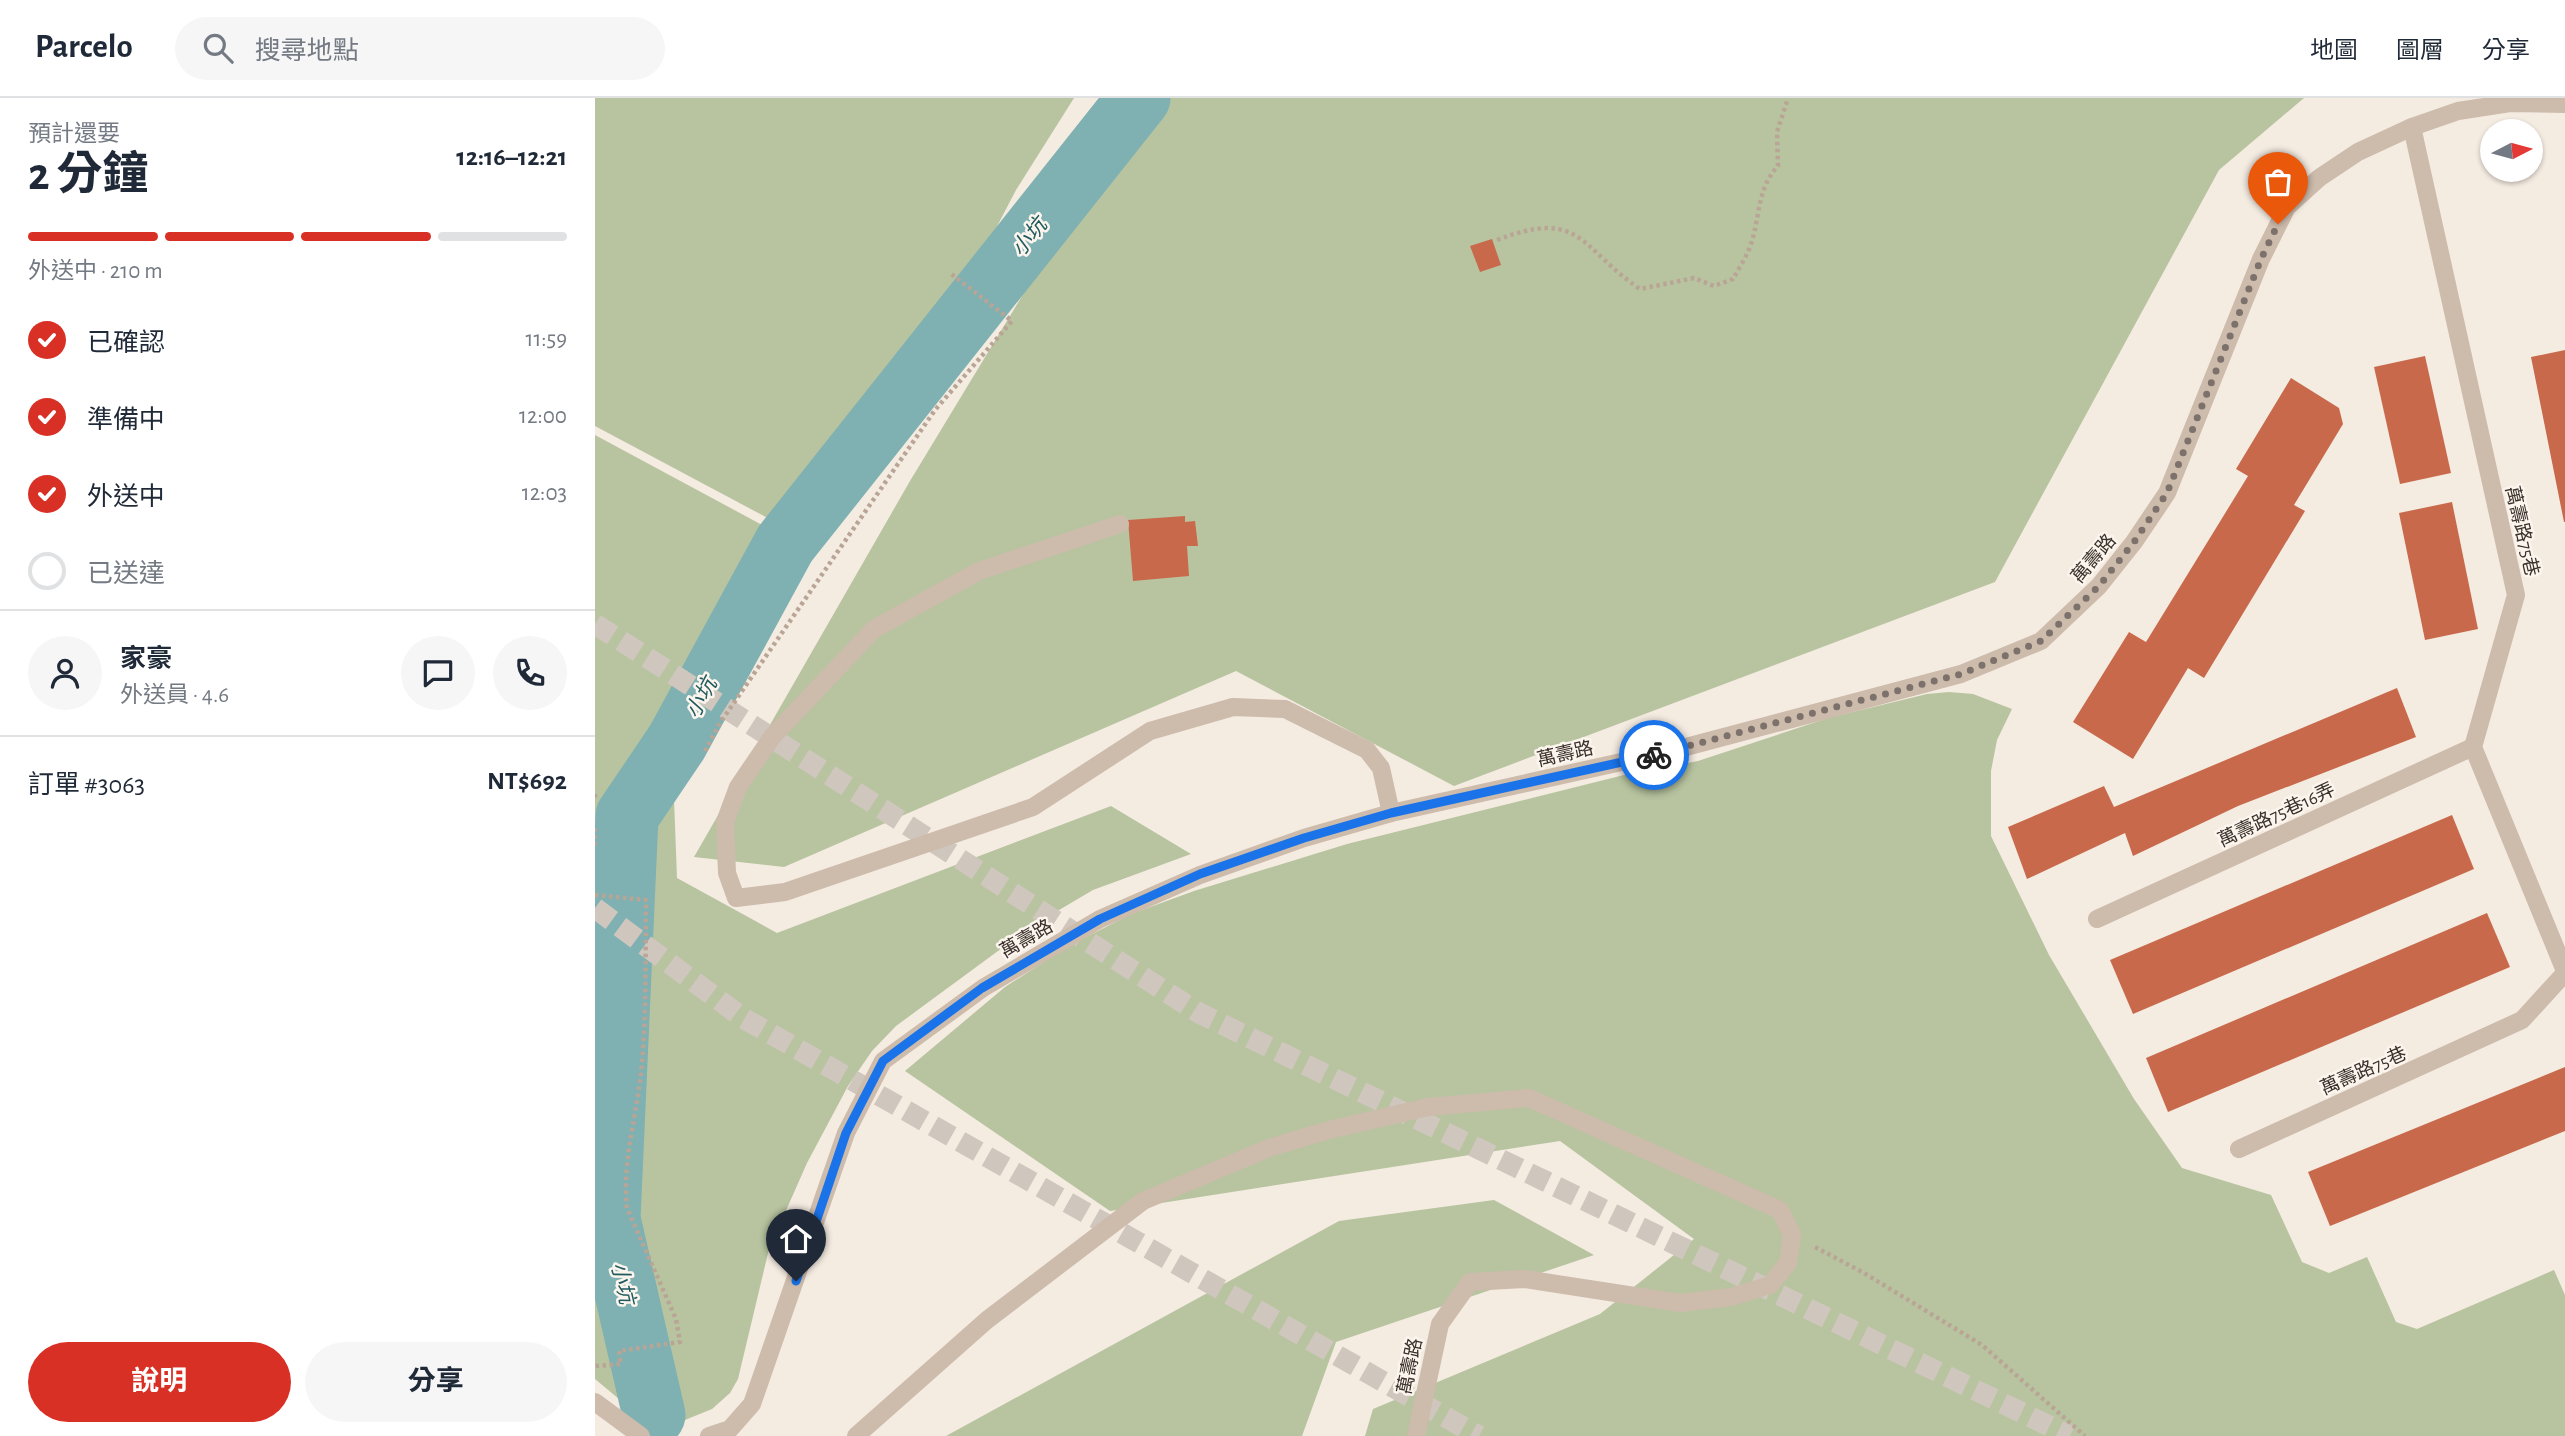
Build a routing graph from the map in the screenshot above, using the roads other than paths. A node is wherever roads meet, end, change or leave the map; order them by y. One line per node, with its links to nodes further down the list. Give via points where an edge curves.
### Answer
1 (2565, 104): 2 (street, 萬壽路, via 2510,103 2458,111)
2 (2411, 127): 4 (street, 萬壽路75巷, via 2516,595); 5 (street, 萬壽路, via 2358,152 2287,207 2261,259 2167,493 2099,586 2041,641 1948,678 1671,751)
3 (1121, 524): 5 (street, via 979,571 874,629 772,737 738,788 726,822 727,873 736,898 785,892 1033,807 1150,731 1233,707 1285,709 1367,751 1381,768)
4 (2473, 747): 6 (street, 萬壽路75巷16弄); 7 (street, 萬壽路75巷)
5 (1391, 813): 11 (street, 萬壽路, via 1200,874 1100,919 982,988 883,1061 846,1133 752,1404 730,1429)
6 (2097, 919)
7 (2565, 972): 8 (street, 萬壽路75巷, via 2522,1020)
8 (2239, 1149)
9 (595, 1402): 10 (street)
10 (641, 1436)
11 (709, 1436)
12 (856, 1436): 13 (street, 萬壽路, via 987,1320 1143,1201 1269,1148 1428,1107 1529,1098 1780,1210 1792,1235 1788,1263 1770,1285 1731,1297 1680,1303 1524,1279 1470,1282 1440,1324)
13 (1416, 1436)

